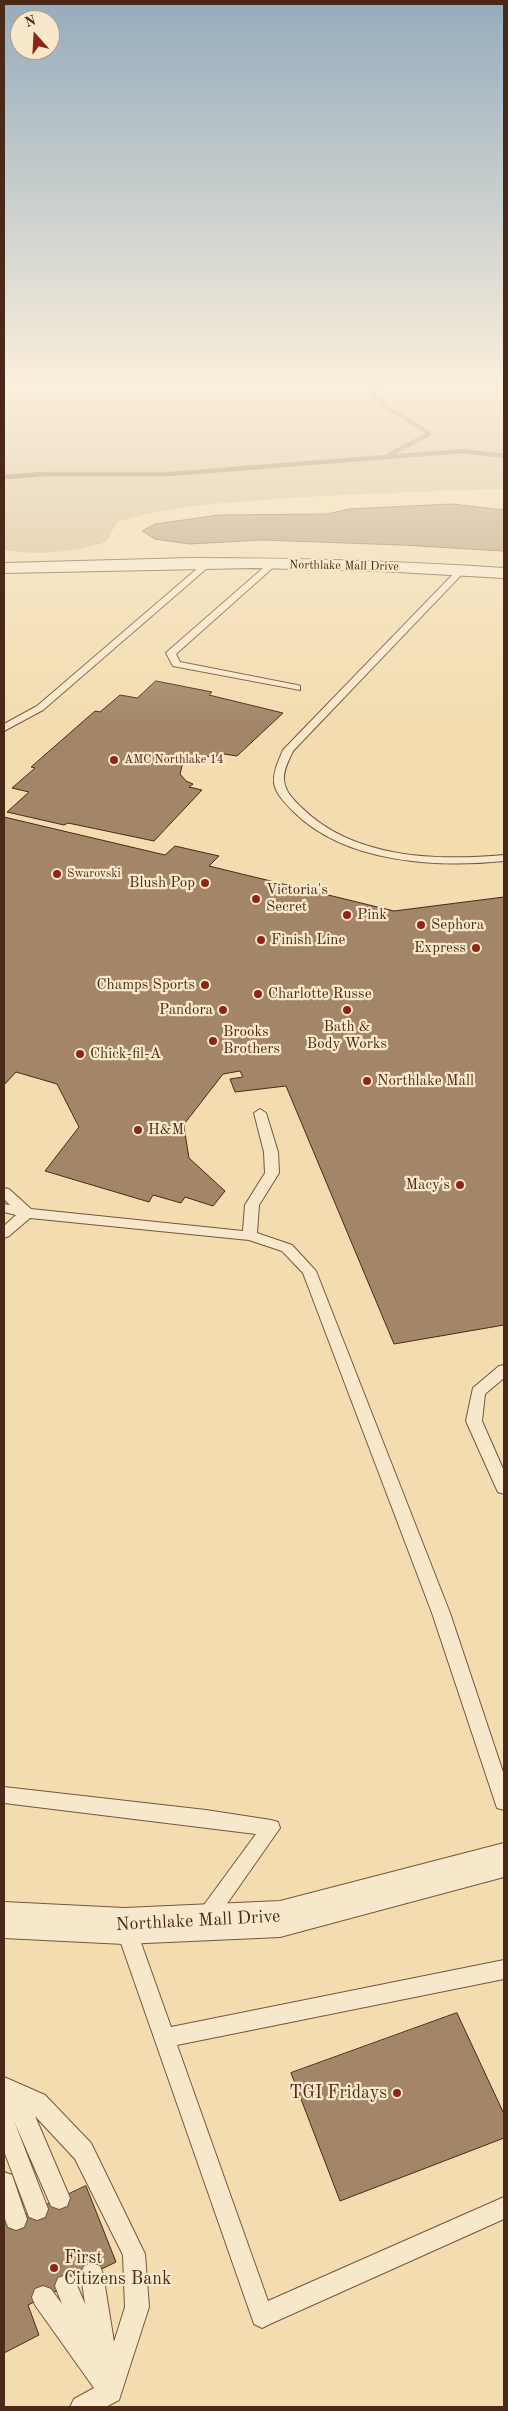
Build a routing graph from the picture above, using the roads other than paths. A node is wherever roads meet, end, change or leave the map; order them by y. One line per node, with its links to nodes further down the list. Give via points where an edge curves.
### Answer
1 (209, 563): 2 (street, Northlake Mall Drive); 3 (street, Northlake Mall Drive); 7 (lane, via 40,708)
2 (273, 564): 4 (street, Northlake Mall Drive); 6 (lane, via 171,653 176,664)
3 (4, 568)
4 (462, 570): 5 (street, Northlake Mall Drive); 8 (lane, via 288,750 280,770 280,786 294,807 316,825 343,840 436,862)
5 (504, 573)
6 (297, 688)
7 (4, 728)
8 (504, 858)
9 (260, 1113): 14 (lane, via 271,1152 272,1172 252,1205)
10 (4, 1192): 12 (lane)
11 (4, 1208): 12 (lane)
12 (27, 1213): 13 (lane); 14 (lane)
13 (4, 1233)
14 (250, 1236): 18 (lane, via 287,1248 309,1271 441,1613)
15 (504, 1370): 16 (lane, via 478,1392 474,1421)
16 (504, 1488)
17 (4, 1795): 21 (lane, via 270,1828)
18 (504, 1802)
19 (504, 1860): 21 (street, Northlake Mall Drive, via 280,1918)
20 (4, 1920): 22 (street, Northlake Mall Drive)
21 (201, 1924): 22 (street, Northlake Mall Drive)
22 (124, 1926): 24 (lane)
23 (504, 1969): 24 (lane)
24 (164, 2038): 30 (lane, via 262,2316)
25 (4, 2087): 36 (lane, via 37,2103 83,2151 134,2254 137,2307)
26 (4, 2097): 29 (lane, via 24,2116)
27 (4, 2123): 31 (lane)
28 (4, 2183): 32 (lane)
29 (59, 2198)
30 (504, 2208)
31 (37, 2209)
32 (16, 2219)
33 (92, 2274): 36 (lane)
34 (66, 2286): 36 (lane)
35 (43, 2297): 36 (lane)
36 (111, 2392): 37 (lane)
37 (82, 2407)

